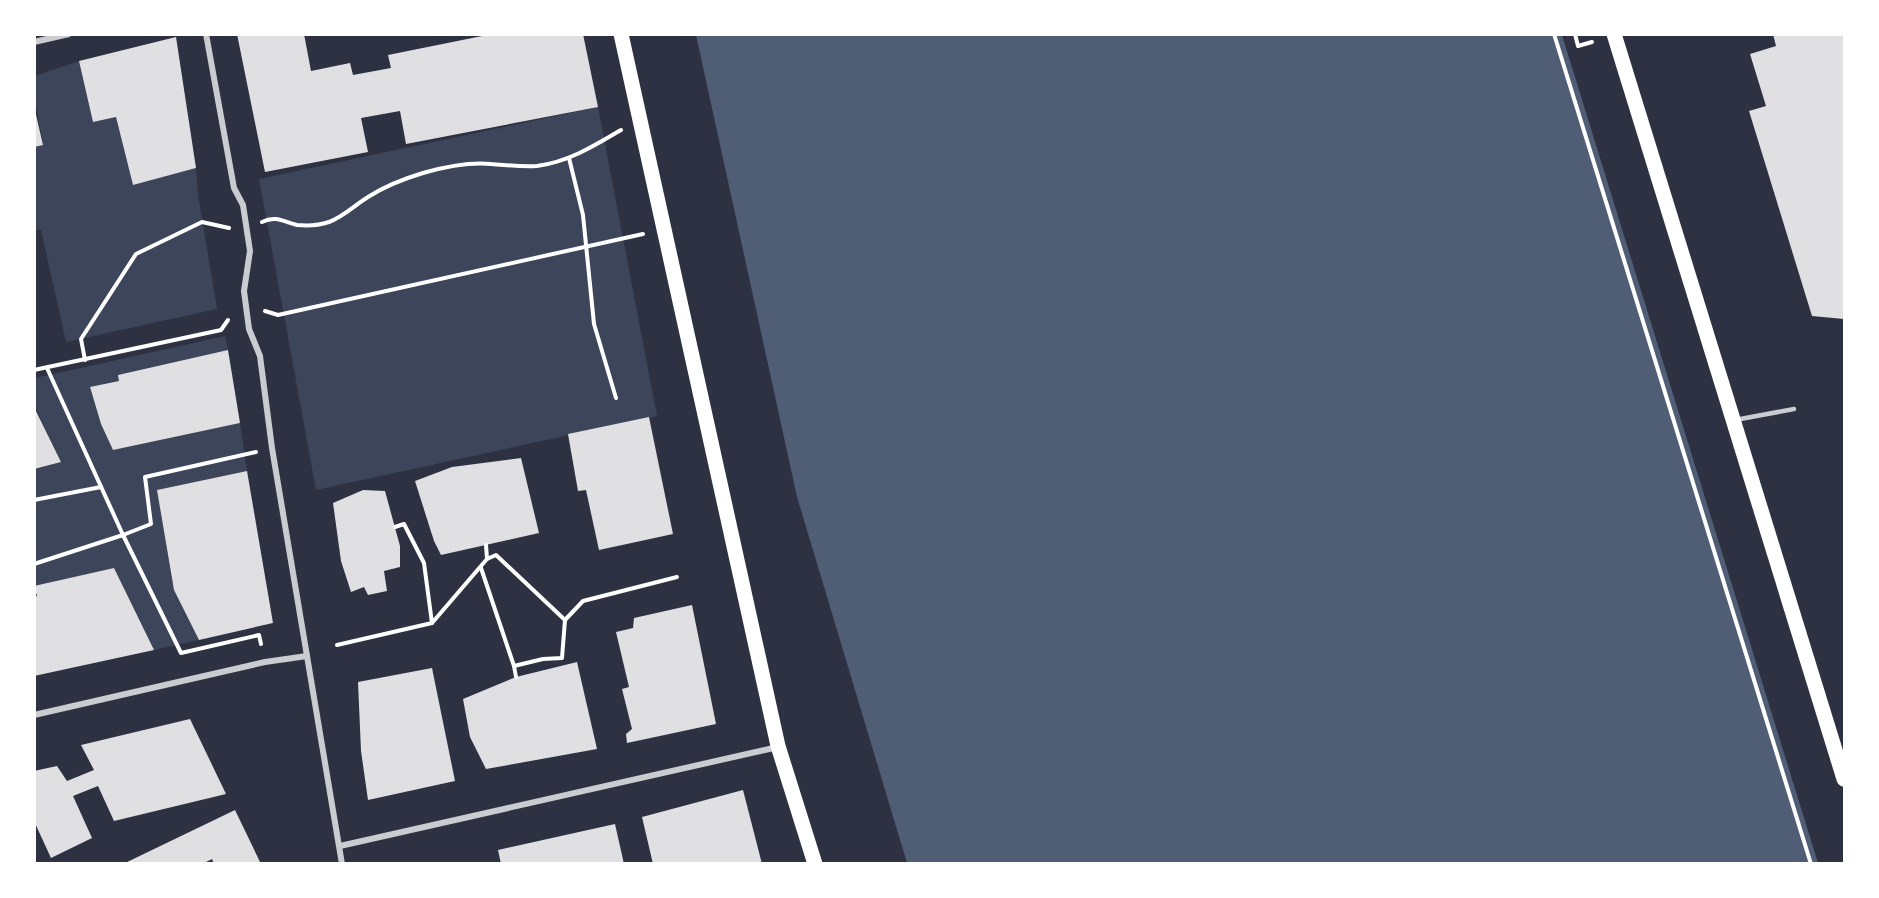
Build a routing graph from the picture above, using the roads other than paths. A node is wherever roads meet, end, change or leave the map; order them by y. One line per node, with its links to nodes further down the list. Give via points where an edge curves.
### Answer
1 (69, 34): 5 (street)
2 (206, 34): 8 (street, via 233,183 243,205 250,251 244,291 246,310 260,356)
3 (621, 34): 10 (main road)
4 (1614, 34): 7 (main road)
5 (34, 42)
6 (1794, 409): 7 (lane)
7 (1732, 420): 11 (main road)
8 (307, 656): 9 (street); 12 (street)
9 (34, 715)
10 (778, 747): 12 (street); 14 (main road)
11 (1845, 778)
12 (340, 846): 13 (street)
13 (342, 864)
14 (815, 864)

